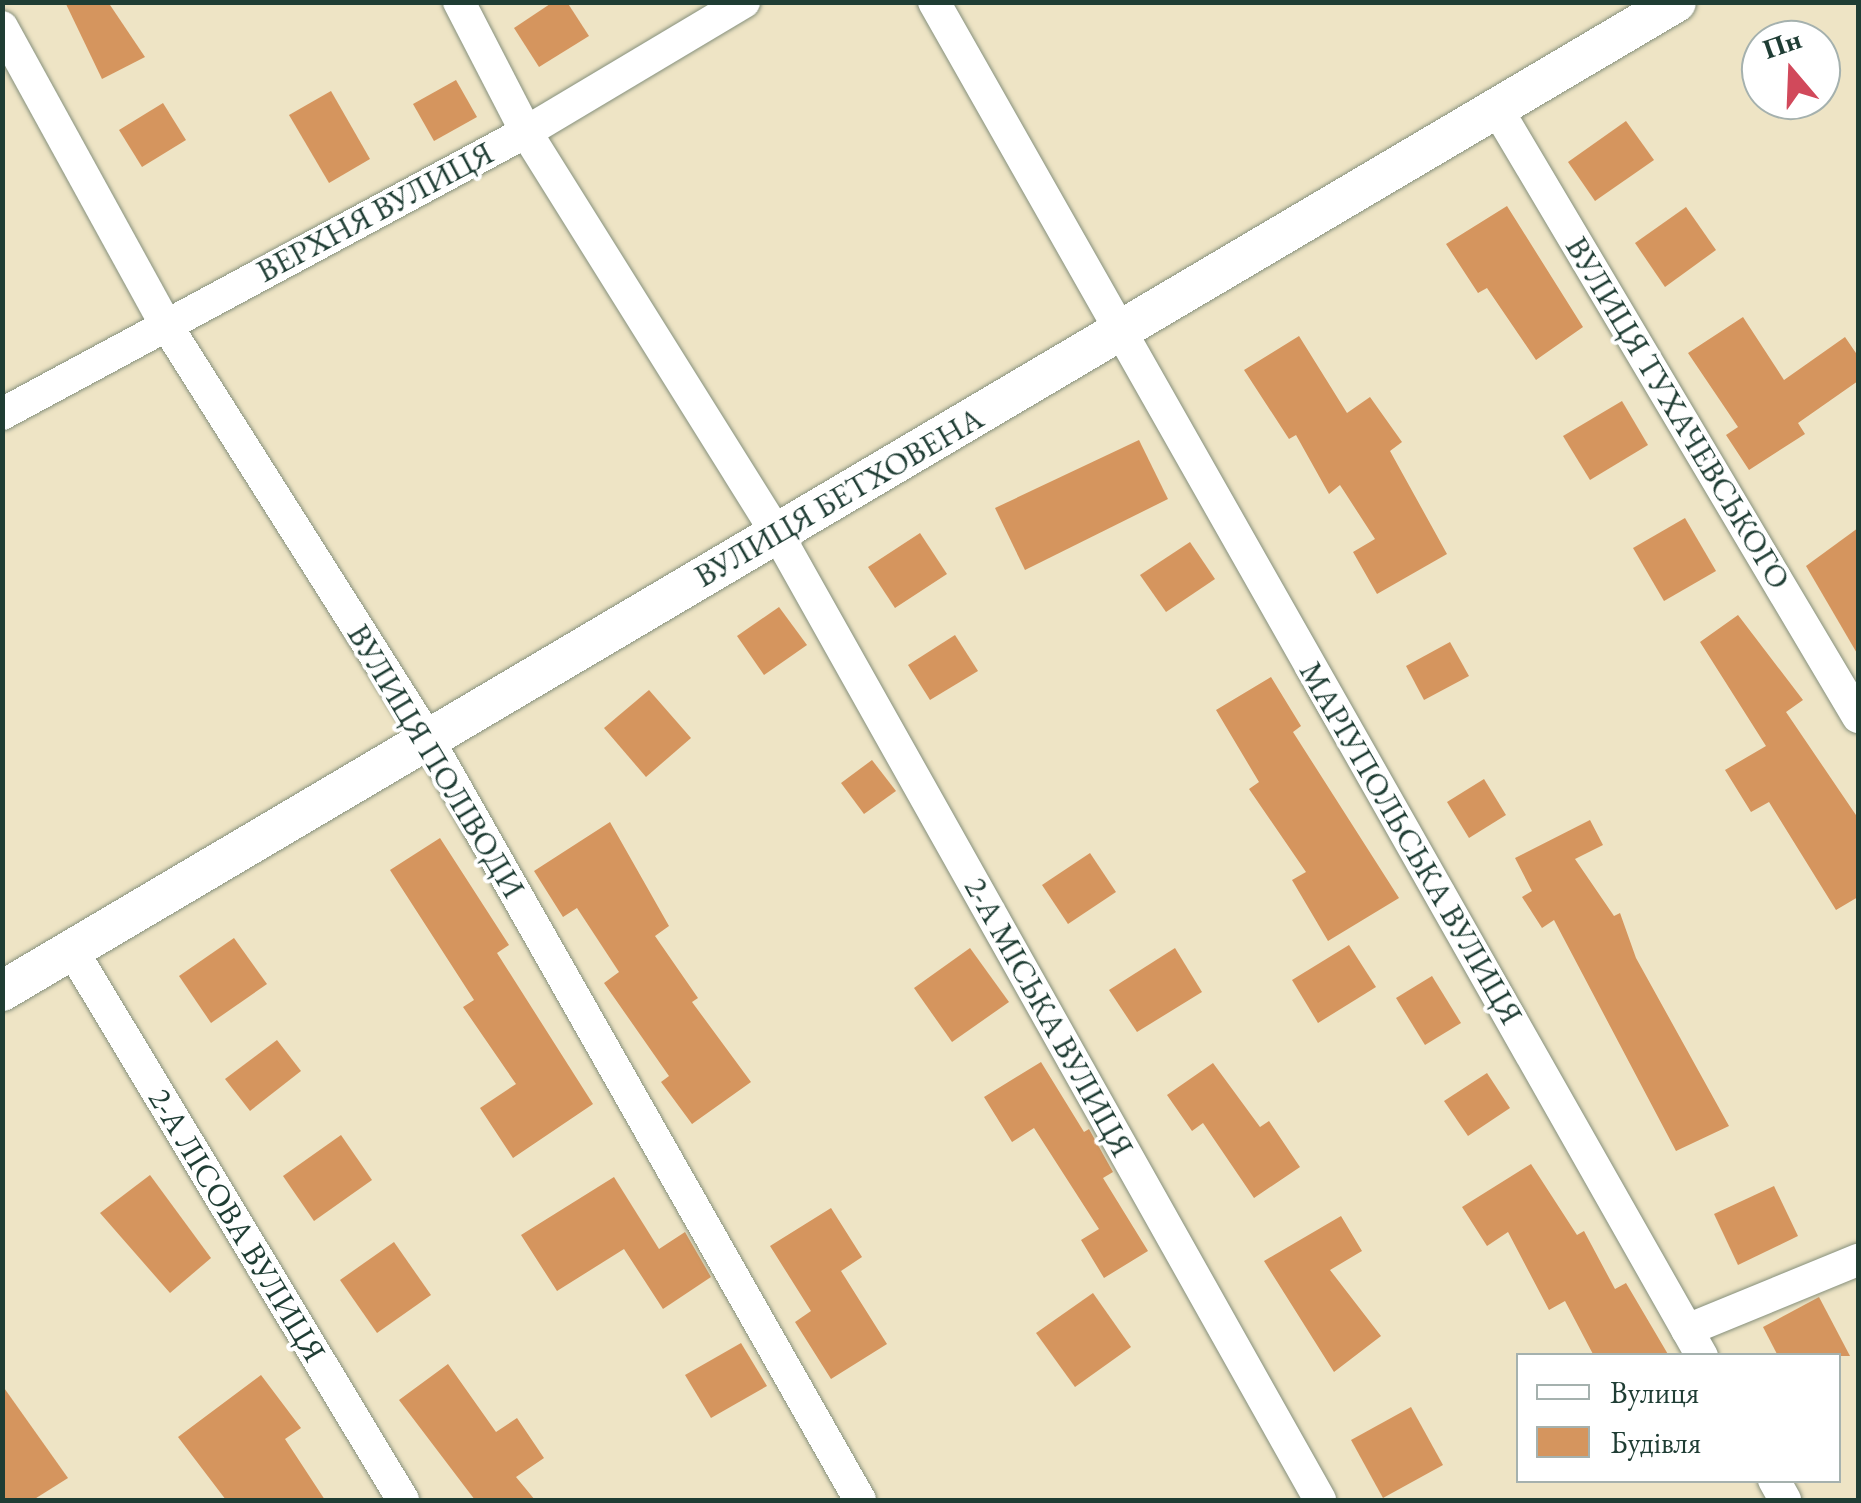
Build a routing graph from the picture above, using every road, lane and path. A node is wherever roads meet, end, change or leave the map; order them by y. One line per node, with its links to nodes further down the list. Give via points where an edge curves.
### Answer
1 (458, 2): 7 (street)
2 (744, 2): 7 (street, ВЕРХНЯ ВУЛИЦЯ)
3 (934, 2): 9 (street, МАРІУПОЛЬСЬКА ВУЛИЦЯ)
4 (1676, 2): 6 (street, ВУЛИЦЯ БЕТХОВЕНА)
5 (2, 27): 8 (street, ВУЛИЦЯ ПОЛІВОДИ)
6 (1497, 108): 9 (street, ВУЛИЦЯ БЕТХОВЕНА); 12 (street, ВУЛИЦЯ ТУХАЧЕВСЬКОГО)
7 (526, 132): 8 (street, ВЕРХНЯ ВУЛИЦЯ); 11 (street, 2-А МІСЬКА ВУЛИЦЯ)
8 (165, 324): 10 (street, ВЕРХНЯ ВУЛИЦЯ); 13 (street, ВУЛИЦЯ ПОЛІВОДИ)
9 (1120, 331): 11 (street, ВУЛИЦЯ БЕТХОВЕНА); 17 (street, МАРІУПОЛЬСЬКА ВУЛИЦЯ)
10 (2, 414)
11 (778, 533): 13 (street, ВУЛИЦЯ БЕТХОВЕНА); 20 (street, 2-А МІСЬКА ВУЛИЦЯ)
12 (1858, 717)
13 (428, 739): 14 (street, ВУЛИЦЯ БЕТХОВЕНА); 19 (street, ВУЛИЦЯ ПОЛІВОДИ)
14 (72, 950): 15 (street, ВУЛИЦЯ БЕТХОВЕНА); 18 (street, 2-А ЛІСОВА ВУЛИЦЯ)
15 (2, 991)
16 (1858, 1260): 17 (street)
17 (1695, 1343)
18 (403, 1500)
19 (860, 1500)
20 (1320, 1500)

